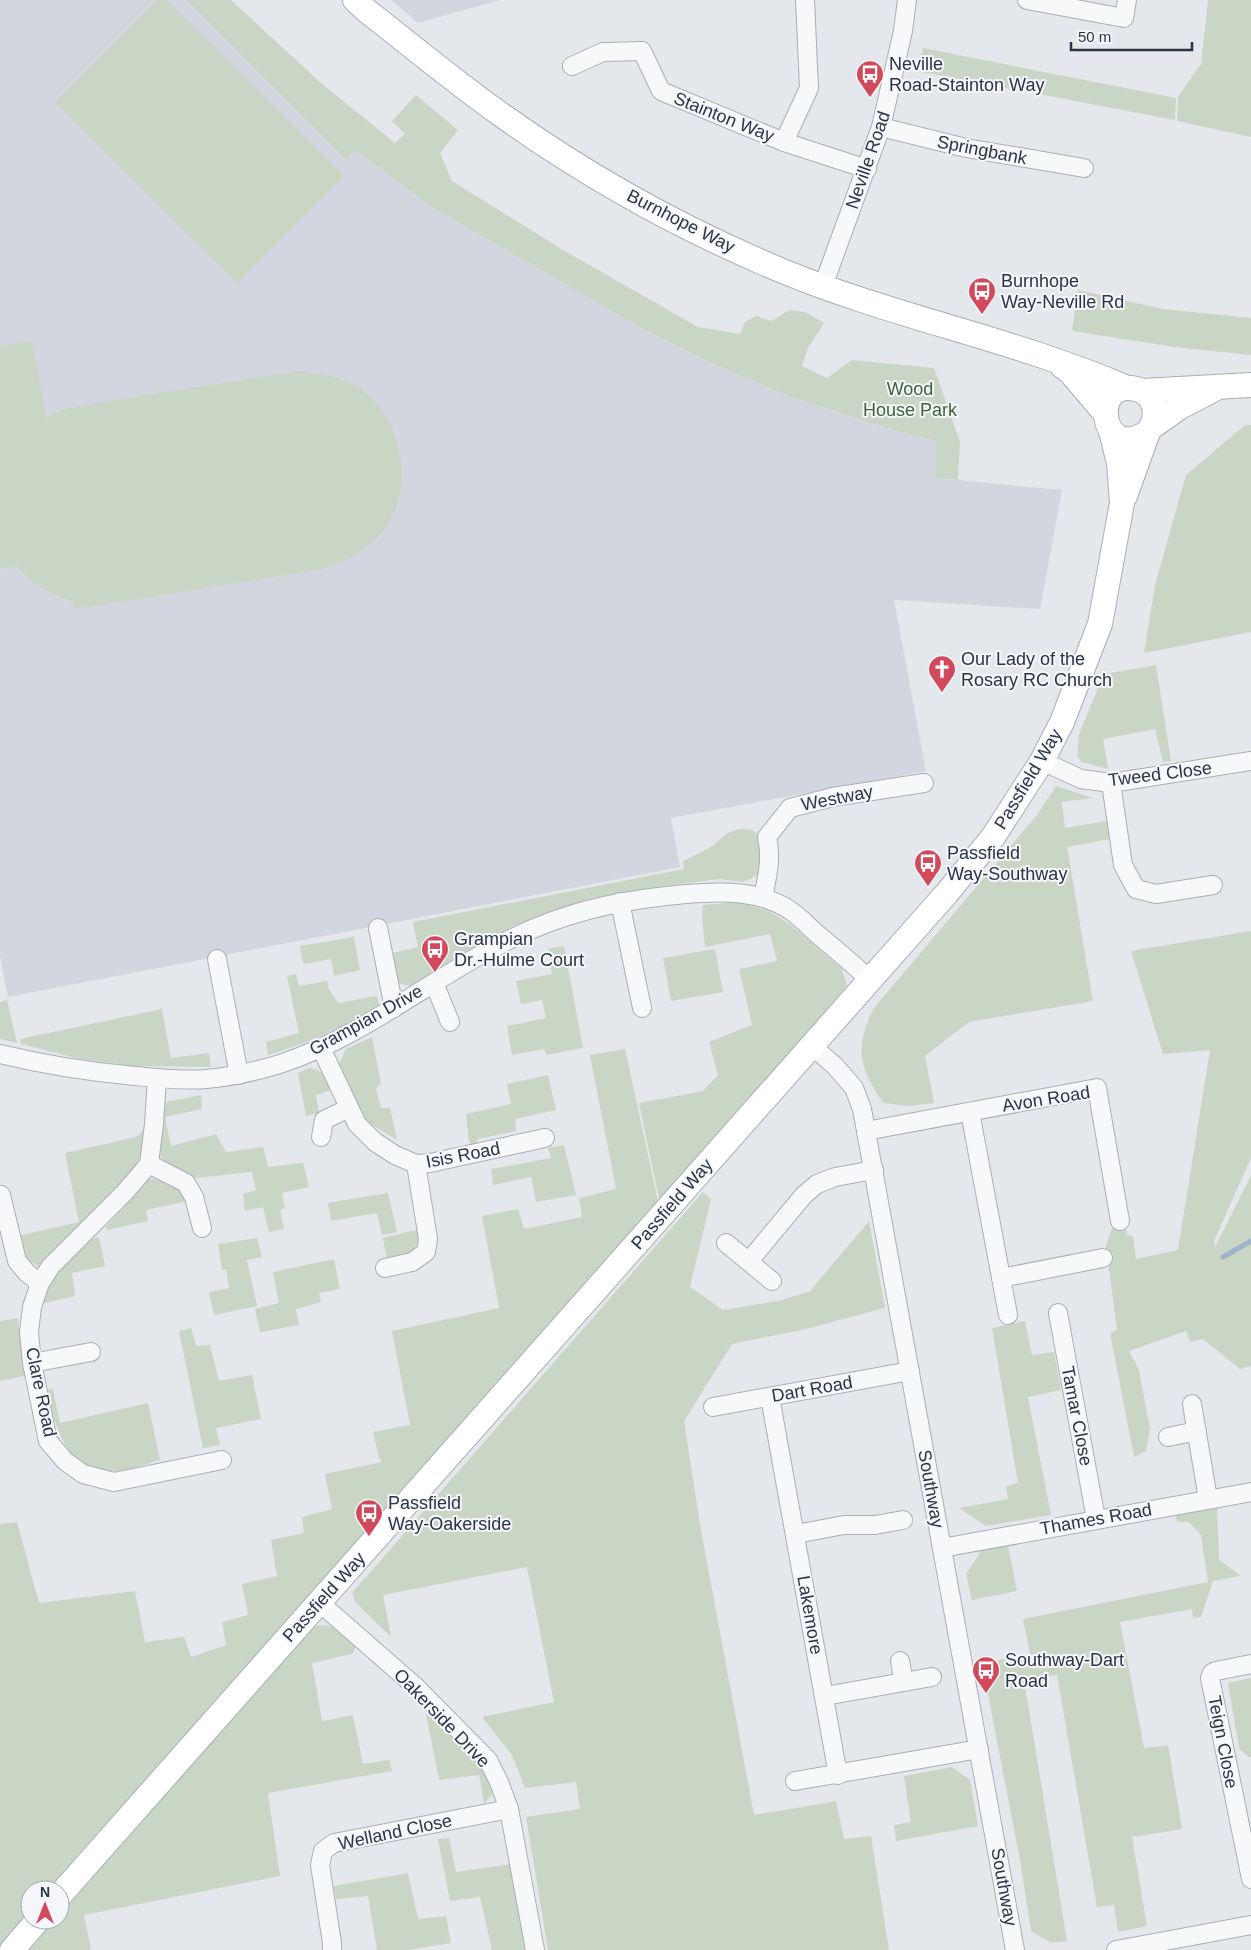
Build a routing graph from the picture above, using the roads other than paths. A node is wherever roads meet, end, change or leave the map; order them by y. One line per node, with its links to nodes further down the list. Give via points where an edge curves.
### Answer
1 (355, 0): 11 (street, Burnhope Way, via 502,116 571,161 690,228 784,272)
2 (805, 0): 8 (street, Stainton Way, via 809,88)
3 (907, 0): 7 (street, Neville Road)
4 (1027, 0): 5 (street, via 1124,18)
5 (1127, 0)
6 (572, 66): 8 (street, Stainton Way, via 602,52 642,52 660,91)
7 (881, 127): 9 (street, Springbank, via 966,148); 10 (street, Neville Road)
8 (784, 142): 10 (street, Stainton Way)
9 (1084, 168)
10 (867, 169): 11 (street, Neville Road)
11 (823, 286): 12 (street, Burnhope Way, via 898,313)
12 (1050, 359): 15 (street, Burnhope Way); 16 (street, Burnhope Way, via 1070,372)
13 (1251, 385): 14 (street, Burnhope Way)
14 (1219, 387): 15 (street, Burnhope Way); 17 (street, Burnhope Way, via 1180,407)
15 (1135, 390): 16 (street, via 1117,392 1109,399); 17 (street, via 1149,396 1156,410)
16 (1108, 422): 17 (street, via 1125,439 1141,437); 18 (street, Passfield Way, via 1119,463)
17 (1150, 429): 18 (street)
18 (1122, 503): 19 (street, Passfield Way, via 1100,624 1062,722)
19 (1042, 761): 22 (street, Tweed Close, via 1081,779); 28 (street, Passfield Way, via 993,837)
20 (1251, 761): 22 (street, Tweed Close)
21 (924, 783): 24 (street, Westway, via 833,797 790,808 767,837 770,864)
22 (1111, 783): 23 (street, via 1123,865 1136,889 1156,894)
23 (1214, 885)
24 (763, 898): 25 (street, Grampian Drive, via 718,892); 28 (street, Grampian Drive, via 791,911)
25 (620, 902): 29 (street, Grampian Drive, via 574,913 528,931); 31 (street)
26 (378, 928): 30 (street)
27 (217, 959): 36 (street)
28 (870, 980): 33 (street, Passfield Way)
29 (434, 983): 30 (street, Grampian Drive); 32 (street)
30 (394, 1008): 34 (street, Grampian Drive)
31 (642, 1008)
32 (450, 1022)
33 (812, 1046): 40 (street, Southway, via 854,1088); 73 (street, Passfield Way)
34 (321, 1048): 36 (street, Grampian Drive); 38 (street, Isis Road)
35 (0, 1054): 37 (street, Grampian Drive, via 88,1072)
36 (239, 1075): 37 (street, Grampian Drive, via 205,1079)
37 (157, 1078): 43 (street)
38 (349, 1108): 41 (street, via 324,1120); 44 (street, Isis Road, via 357,1124 375,1142 395,1156)
39 (970, 1112): 40 (street, Avon Road); 47 (street, Avon Road, via 1097,1088); 53 (street)
40 (866, 1131): 45 (street, Southway)
41 (321, 1137)
42 (545, 1138): 44 (street, Isis Road)
43 (149, 1164): 48 (street, via 186,1183 194,1198); 55 (street, Clare Road, via 126,1192 51,1266)
44 (416, 1164): 52 (street, via 428,1239 426,1252 412,1262)
45 (874, 1170): 51 (street, via 835,1177 817,1184 804,1194); 60 (street, Southway)
46 (1, 1194): 55 (street, via 17,1261)
47 (1120, 1220)
48 (202, 1228)
49 (726, 1243): 51 (street)
50 (1103, 1258): 53 (street)
51 (749, 1261): 54 (street)
52 (385, 1268)
53 (1001, 1278): 57 (street)
54 (772, 1281)
55 (40, 1283): 59 (street, Clare Road, via 32,1307 29,1332)
56 (1058, 1314): 69 (street, Tamar Close)
57 (1008, 1315)
58 (91, 1352): 59 (street)
59 (32, 1363): 66 (street, Clare Road, via 48,1441 65,1461 82,1474 114,1482 147,1483)
60 (910, 1372): 61 (street, Dart Road); 72 (street, Southway)
61 (770, 1397): 63 (street, Dart Road); 71 (street, Lakemore)
62 (1192, 1404): 64 (street)
63 (714, 1407)
64 (1197, 1431): 65 (street); 68 (street)
65 (1168, 1437)
66 (222, 1460)
67 (1251, 1492): 68 (street, Thames Road)
68 (1208, 1499): 69 (street, Thames Road)
69 (1096, 1519): 72 (street, Thames Road)
70 (903, 1520): 71 (street, via 875,1525 844,1525)
71 (796, 1534): 78 (street, Lakemore)
72 (942, 1548): 79 (street, Southway)
73 (320, 1603): 82 (street, Oakerside Drive, via 416,1688 488,1760); 84 (street, Passfield Way)
74 (900, 1661): 77 (street)
75 (1251, 1664): 83 (street, Teign Close, via 1216,1671 1210,1678)
76 (932, 1677): 77 (street)
77 (904, 1682): 78 (street)
78 (825, 1696): 80 (street, Lakemore)
79 (979, 1749): 80 (street); 90 (street, Southway)
80 (838, 1775): 81 (street)
81 (795, 1782)
82 (509, 1809): 88 (street, Welland Close, via 334,1843 323,1851 320,1866); 89 (street, Oakerside Drive)
83 (1251, 1880)
84 (70, 1884)
85 (1251, 1925): 91 (street)
86 (29, 1930): 87 (street)
87 (12, 1950)
88 (332, 1950)
89 (535, 1950)
90 (1015, 1950)
91 (1116, 1950)

